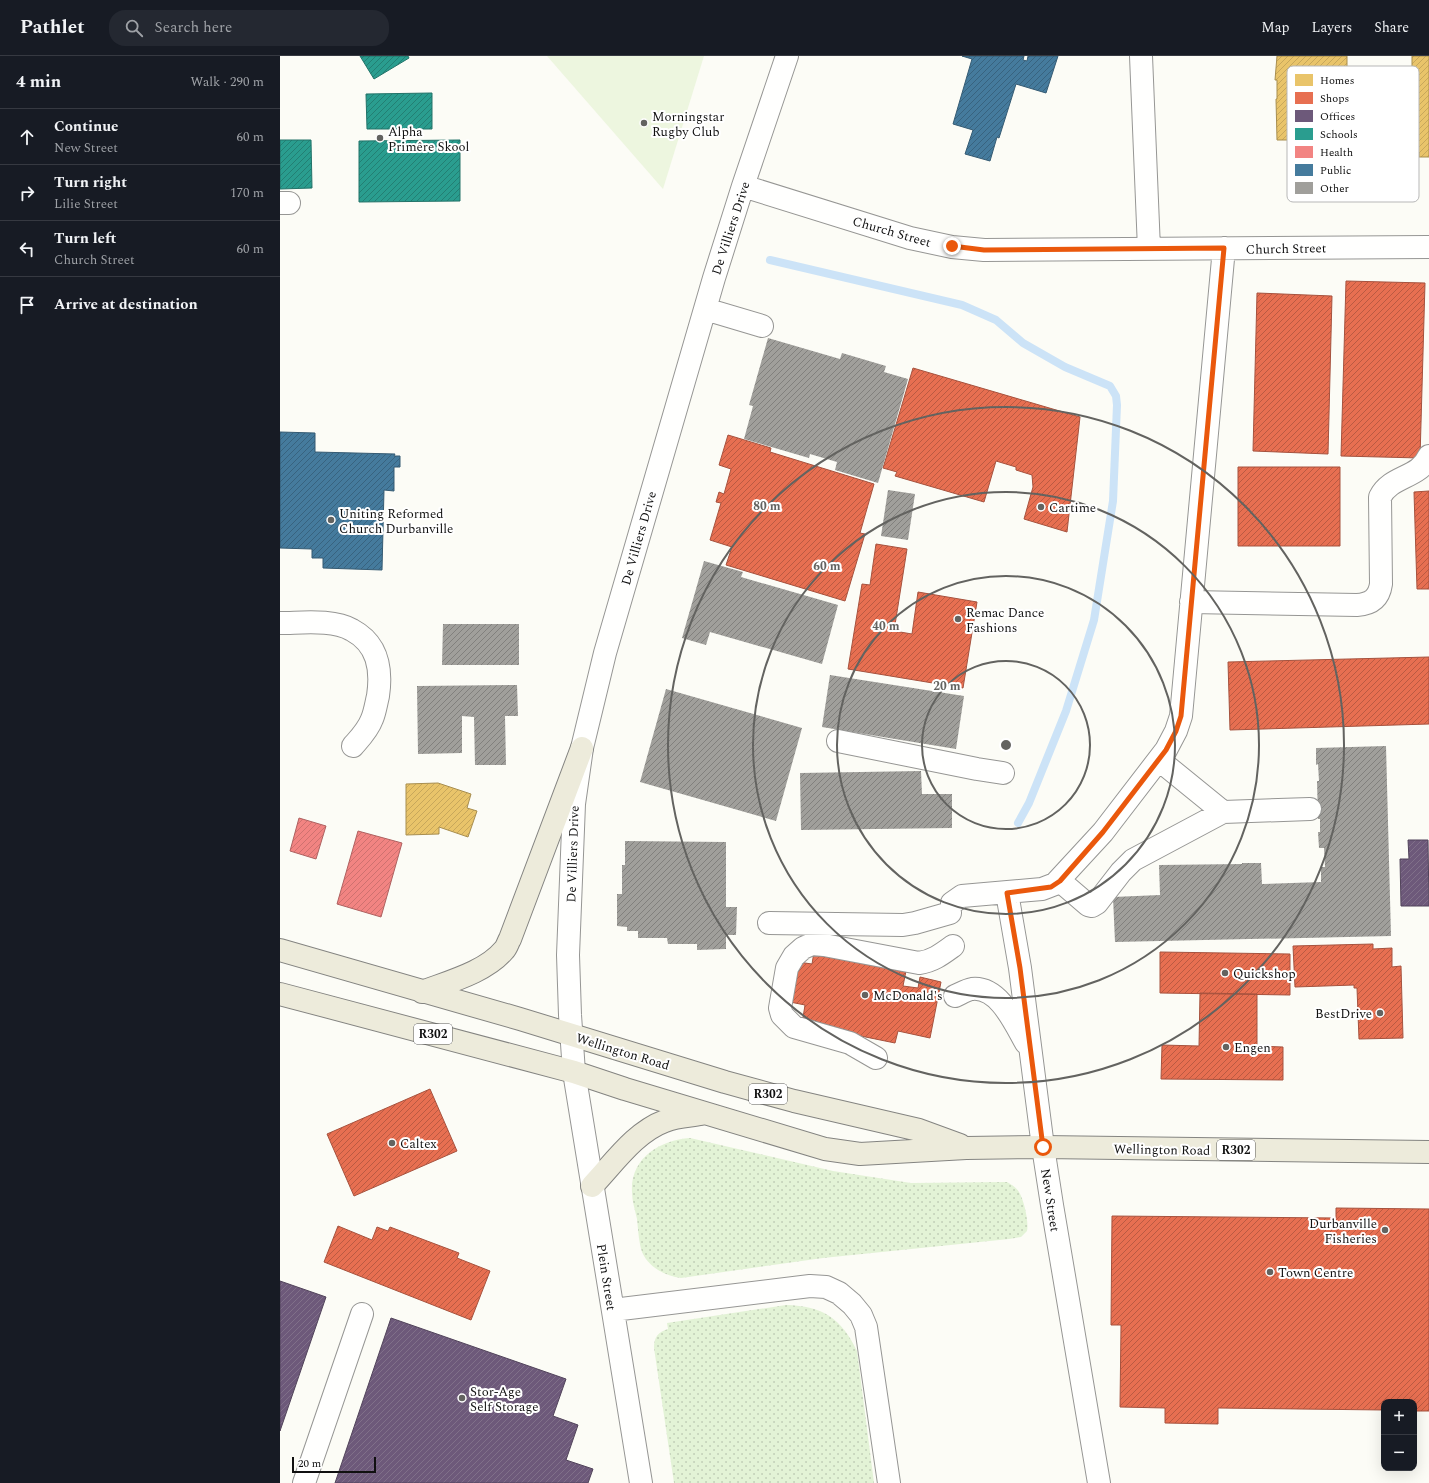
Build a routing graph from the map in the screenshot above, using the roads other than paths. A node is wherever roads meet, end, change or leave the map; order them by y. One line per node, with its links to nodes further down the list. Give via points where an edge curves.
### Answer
1 (788, 56): 3 (street, De Villiers Drive)
2 (1141, 56): 5 (street)
3 (743, 186): 5 (street, Church Street, via 910,238 952,246 984,250); 7 (street, De Villiers Drive)
4 (1429, 247): 6 (street, Church Street)
5 (1150, 248): 6 (street, Church Street)
6 (1224, 248): 10 (street)
7 (705, 309): 8 (street); 14 (street, De Villiers Drive, via 605,653)
8 (762, 326)
9 (1429, 456): 10 (street, via 1421,468 1382,491 1381,584 1378,596 1372,601 1357,605)
10 (1191, 602): 15 (street, via 1181,716 1172,741)
11 (280, 623): 13 (street, via 342,625 362,636 376,654 379,666 376,709 368,728)
12 (838, 741): 16 (street)
13 (352, 746)
14 (582, 748): 24 (main road, via 504,950 471,973); 27 (street, De Villiers Drive, via 571,848 568,955)
15 (1159, 760): 18 (street); 19 (street, via 1103,832)
16 (1003, 773)
17 (1310, 809): 18 (street)
18 (1223, 812): 19 (street, via 1133,860 1092,906)
19 (1060, 881): 20 (street, via 1051,887)
20 (1007, 893): 21 (street, via 962,896 951,908 915,923 903,925); 28 (street, New Street)
21 (769, 923)
22 (952, 946): 29 (street, via 939,957 919,963 812,944 794,956 787,968 780,1008 782,1015 794,1027 850,1043)
23 (280, 950): 24 (main road, Wellington Road / R302)
24 (422, 992): 27 (main road, Wellington Road / R302)
25 (280, 994): 30 (main road, Wellington Road / R302)
26 (955, 996): 28 (street, via 973,989 990,992 1003,1005)
27 (571, 1035): 30 (street, De Villiers Drive); 33 (main road, Wellington Road / R302, via 794,1101 919,1130)
28 (1030, 1049): 32 (street, New Street)
29 (876, 1058)
30 (574, 1072): 31 (main road, Wellington Road / R302); 35 (street, Plein Street)
31 (706, 1113): 33 (main road, Wellington Road / R302, via 824,1149 860,1154); 35 (main road, via 666,1120 649,1128)
32 (1043, 1147): 33 (main road, Wellington Road / R302); 34 (main road, Wellington Road / R302); 41 (street, New Street)
33 (966, 1148)
34 (1429, 1152)
35 (592, 1186): 36 (street, Plein Street)
36 (613, 1310): 39 (street, Plein Street); 40 (street, via 810,1286 826,1287 839,1293 861,1315 866,1328)
37 (362, 1314): 38 (street)
38 (304, 1483)
39 (641, 1483)
40 (889, 1483)
41 (1099, 1483)

